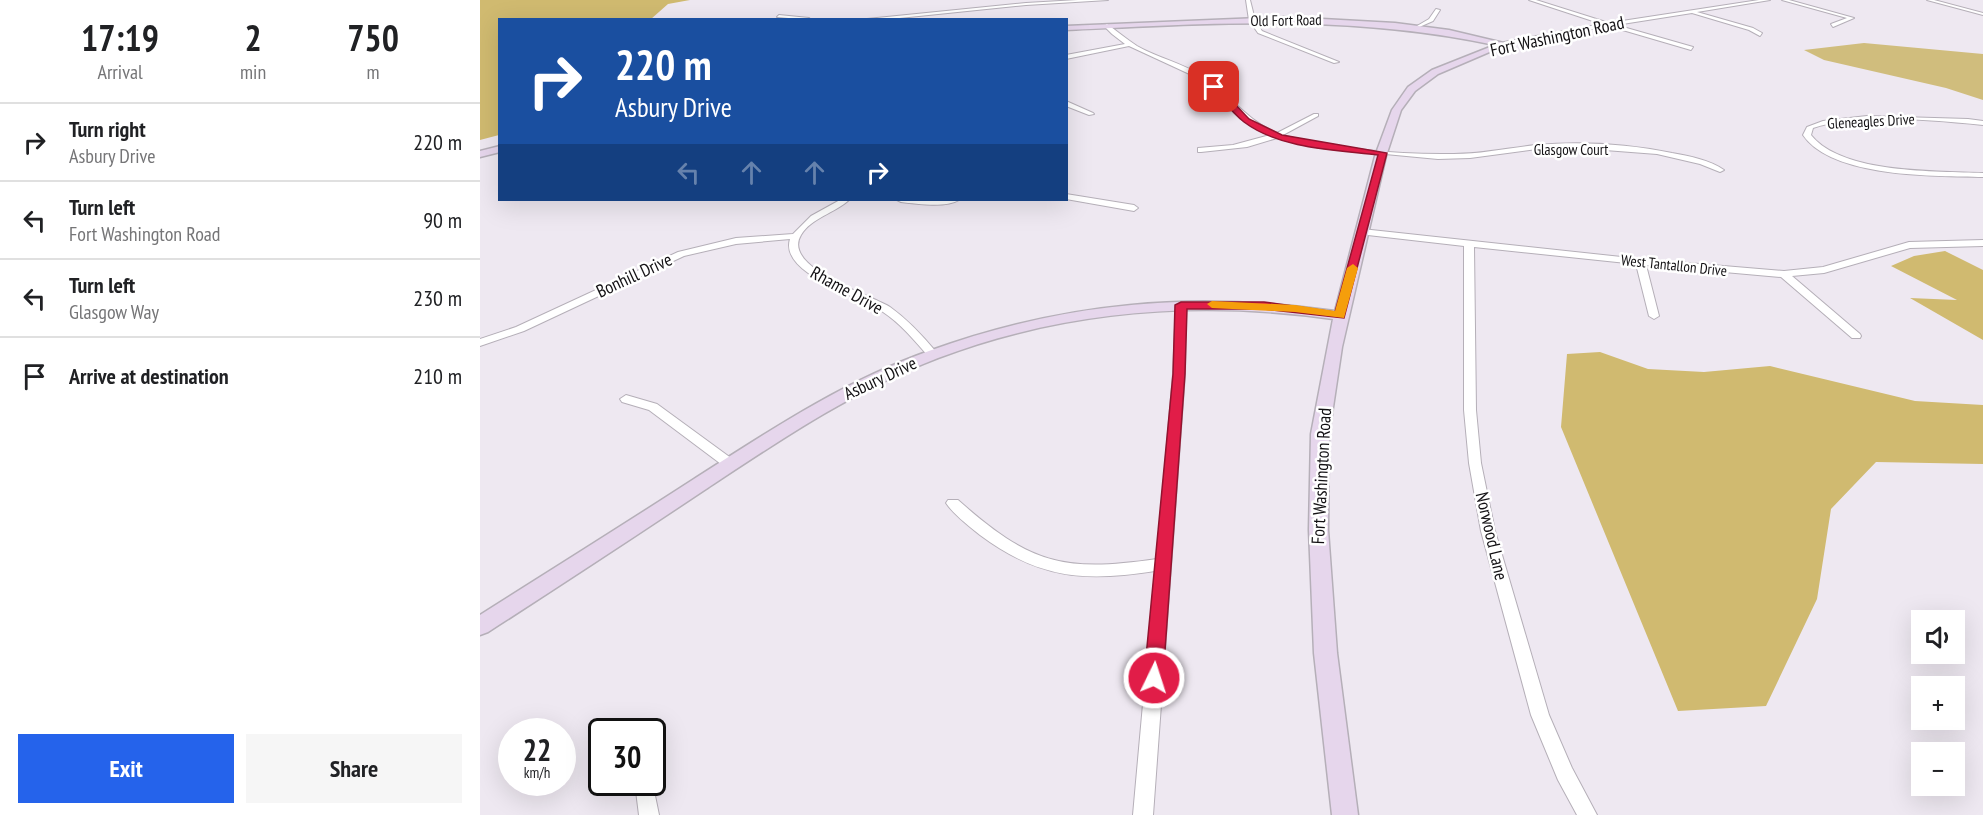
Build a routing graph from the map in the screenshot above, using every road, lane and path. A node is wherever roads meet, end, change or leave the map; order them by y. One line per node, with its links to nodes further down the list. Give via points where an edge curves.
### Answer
1 (1106, 0): 12 (street)
2 (1248, 0): 13 (street)
3 (1531, 0): 14 (street)
4 (1768, 0): 8 (street, Fort Washington Road)
5 (1784, 0): 15 (street, via 1852,18)
6 (1929, 0): 9 (street)
7 (1438, 10): 17 (street)
8 (1690, 12): 14 (street, Fort Washington Road); 19 (street)
9 (1983, 14)
10 (779, 15): 11 (street)
11 (797, 18)
12 (880, 18)
13 (1251, 20): 16 (main road, Old Fort Road); 17 (main road, Old Fort Road, via 1350,20); 24 (street, via 1260,32)
14 (1609, 24): 21 (street, Fort Washington Road); 22 (street)
15 (1833, 25)
16 (1107, 26): 18 (main road, Old Fort Road); 20 (street, Glasgow Court)
17 (1419, 27): 21 (main road, Old Fort Road)
18 (1068, 28)
19 (1760, 34)
20 (1131, 44): 23 (street); 29 (street, Glasgow Court, via 1199,76 1222,93 1247,120)
21 (1504, 45): 32 (main road, Fort Washington Road, via 1458,61 1415,87 1397,108)
22 (1691, 48)
23 (1068, 57)
24 (1336, 62)
25 (1068, 104): 26 (street)
26 (1091, 114)
27 (1316, 115): 29 (street)
28 (1983, 123): 35 (street, Gleneagles Drive, via 1937,118 1843,121 1814,125 1807,135 1835,155 1882,169)
29 (1279, 136): 31 (street, via 1245,146); 32 (street, Glasgow Court, via 1320,146)
30 (498, 150): 33 (main road)
31 (1201, 150)
32 (1383, 153): 34 (street, Glasgow Court, via 1460,156 1576,146 1671,154); 41 (main road, Fort Washington Road)
33 (480, 154)
34 (1720, 170)
35 (1983, 175)
36 (1068, 196): 40 (street)
37 (843, 201): 42 (street)
38 (916, 201): 39 (street)
39 (943, 201)
40 (1134, 208)
41 (1362, 232): 43 (street, West Tantallon Drive); 48 (main road, Fort Washington Road)
42 (796, 236): 51 (street, Bonhill Drive, via 736,241 681,254); 52 (street, Rhame Drive, via 793,249 802,264 886,310)
43 (1469, 243): 45 (street, West Tantallon Drive); 62 (street, Norwood Lane, via 1470,410 1488,531 1540,716)
44 (1983, 243): 46 (street, West Tantallon Drive, via 1909,245 1824,270)
45 (1640, 262): 46 (street, West Tantallon Drive); 49 (street)
46 (1784, 274): 50 (street)
47 (1181, 305): 48 (main road, Asbury Drive, via 1264,306); 52 (main road, Asbury Drive, via 1124,309 1044,322); 56 (street, via 1179,374)
48 (1340, 316): 61 (main road, Fort Washington Road, via 1320,428 1317,545 1325,668)
49 (1654, 316)
50 (1856, 336)
51 (480, 343)
52 (933, 354): 54 (main road, Asbury Drive, via 848,393)
53 (626, 399): 54 (street, via 653,407)
54 (730, 464): 57 (main road, Asbury Drive)
55 (953, 503): 56 (street, via 1003,545 1045,566 1106,573)
56 (1162, 564): 60 (street)
57 (480, 627)
58 (646, 796): 59 (street)
59 (649, 815)
60 (1143, 815)
61 (1345, 815)
62 (1587, 815)

